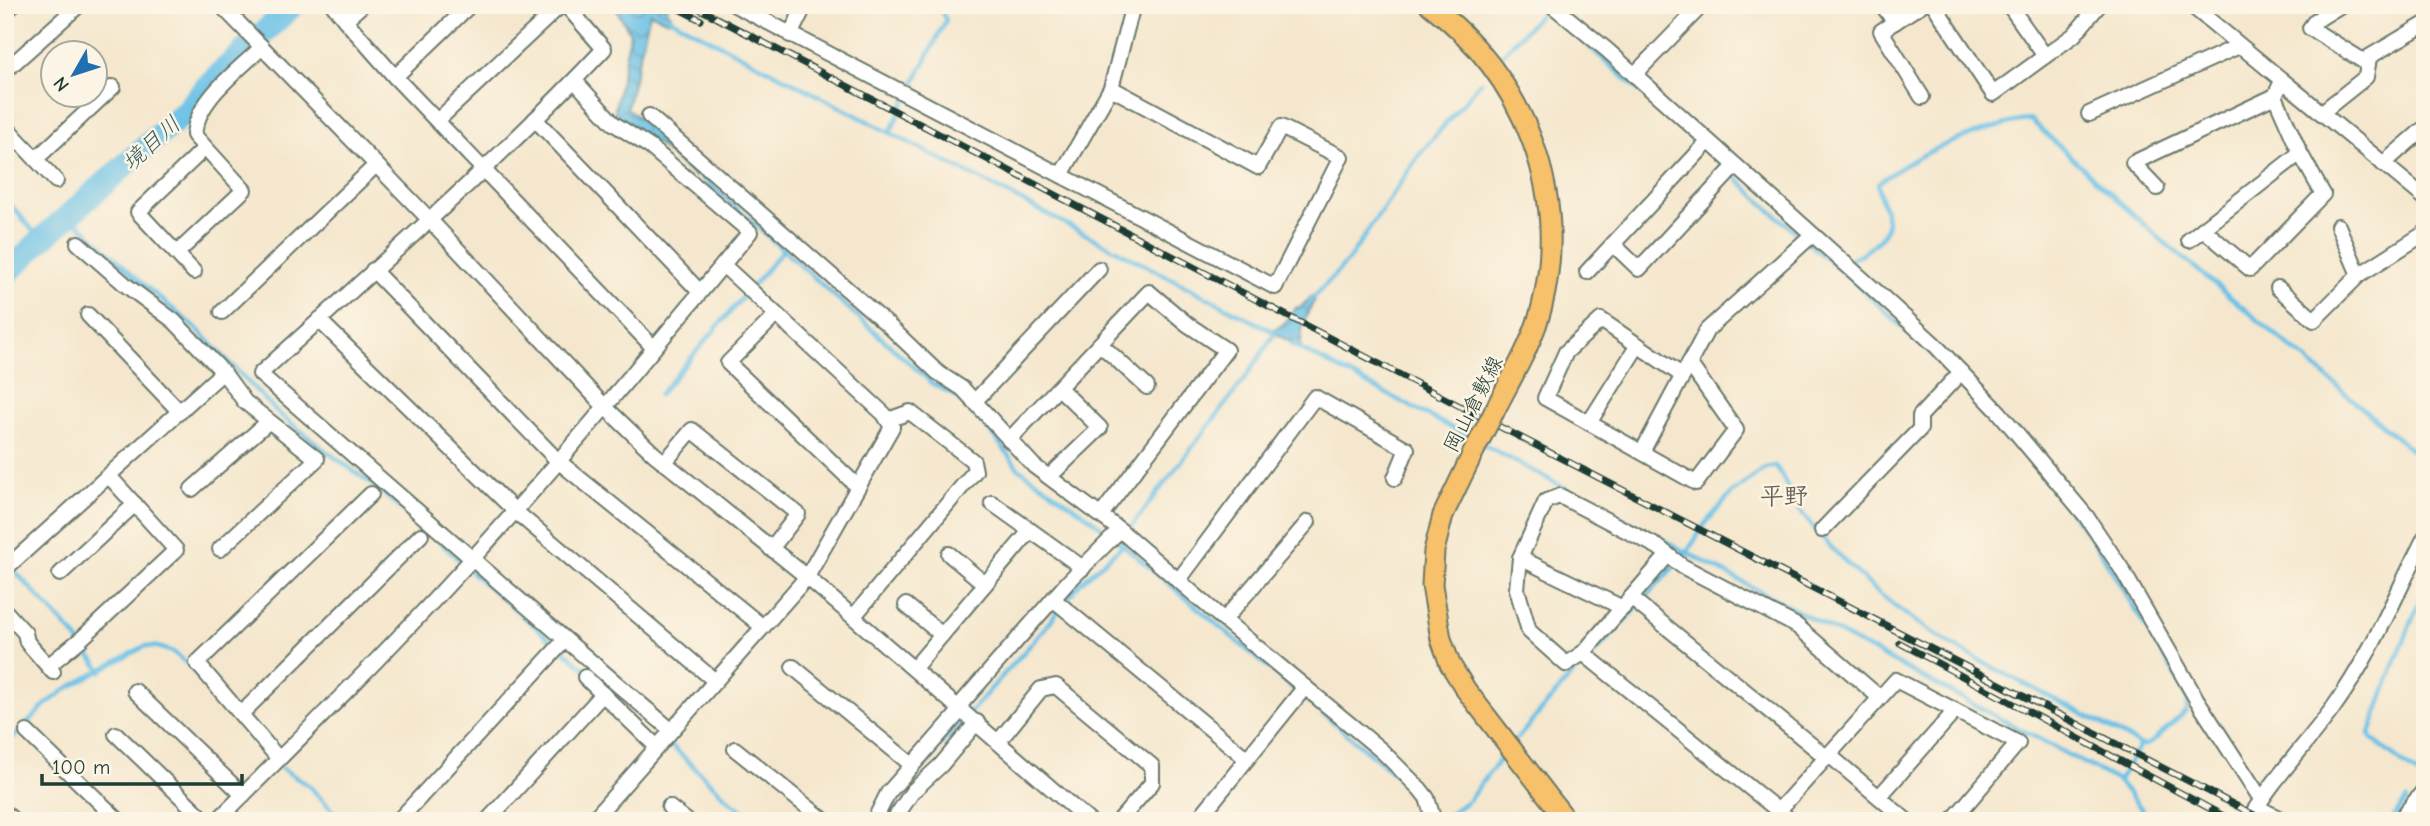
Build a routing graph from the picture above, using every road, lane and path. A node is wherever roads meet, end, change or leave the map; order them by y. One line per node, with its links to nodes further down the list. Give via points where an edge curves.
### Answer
1 (13, 5): 21 (street)
2 (79, 5): 30 (street)
3 (221, 5): 26 (street)
4 (333, 5): 22 (street)
5 (362, 5): 22 (street)
6 (470, 5): 32 (street)
7 (563, 5): 33 (street, via 604,49); 43 (street)
8 (735, 5): 25 (street)
9 (805, 5): 25 (street)
10 (1133, 5): 36 (street)
11 (1430, 5): 177 (main road, 岡山倉敷線, bridge, via 1482,54 1509,92 1531,134 1544,173 1550,215 1550,266 1527,349 1443,515 1432,585 1441,639 1466,690)
12 (1552, 5): 31 (street)
13 (1702, 5): 31 (street)
14 (1882, 5): 23 (street)
15 (1921, 5): 23 (street)
16 (1934, 5): 28 (street, via 1993,94)
17 (2009, 5): 28 (street)
18 (2099, 5): 28 (street, via 2074,35)
19 (2190, 5): 27 (street)
20 (2341, 5): 29 (street, via 2310,28)
21 (5, 13)
22 (345, 20): 32 (street)
23 (1895, 22): 38 (street, via 1881,31)
24 (2425, 24): 29 (street, via 2369,57)
25 (790, 35): 54 (street)
26 (258, 43): 47 (street, via 195,122 194,135); 50 (street)
27 (2239, 46): 34 (street); 40 (street)
28 (2045, 56)
29 (2368, 64): 39 (street, via 2366,77)
30 (5, 71)
31 (1634, 75): 46 (street)
32 (395, 78): 43 (street)
33 (575, 80): 42 (street); 67 (street, via 613,124 650,148 750,232)
34 (2282, 81): 37 (street); 39 (street)
35 (114, 87): 49 (street)
36 (1111, 88): 54 (street); 54 (street, via 1258,167 1281,127 1341,157 1275,287)
37 (2275, 96): 48 (street); 56 (street, via 2133,163)
38 (1922, 97)
39 (2320, 113): 51 (street)
40 (2089, 114)
41 (649, 116): 87 (street)
42 (535, 119): 52 (street); 74 (street)
43 (438, 120): 52 (street)
44 (5, 126): 49 (street)
45 (2425, 130): 51 (street)
46 (1705, 146): 53 (street); 65 (street)
47 (205, 148): 66 (street, via 138,212); 66 (street, via 244,190)
48 (2300, 153): 60 (street); 60 (street, via 2323,194 2250,269)
49 (36, 159): 55 (street)
50 (376, 164): 58 (street); 75 (street)
51 (2383, 164): 57 (street)
52 (483, 168): 58 (street); 81 (street)
53 (1731, 170): 62 (street); 65 (street, via 1639,269)
54 (1061, 175)
55 (56, 181)
56 (2157, 188)
57 (2425, 198)
58 (429, 219): 69 (street); 88 (street)
59 (2338, 226): 72 (street)
60 (2203, 229): 63 (street)
61 (2425, 233): 72 (street)
62 (1808, 239): 82 (street, via 1707,330); 84 (street, via 1844,263 1934,344)
63 (2189, 240)
64 (78, 243): 83 (street, via 173,321)
65 (1613, 244): 71 (street)
66 (177, 253): 70 (street)
67 (723, 265): 74 (street); 77 (street)
68 (1100, 269): 87 (street)
69 (373, 271): 78 (street); 95 (street)
70 (194, 272)
71 (1587, 272)
72 (2359, 275): 73 (street, via 2314,320)
73 (2278, 288)
74 (700, 292): 81 (street)
75 (222, 312)
76 (88, 315): 89 (street)
77 (776, 315): 90 (street); 100 (street, via 728,363)
78 (319, 320): 105 (street); 118 (street, via 260,374 438,528)
79 (1100, 344): 85 (street); 86 (street); 106 (street, via 1149,292 1226,350)
80 (1638, 345): 82 (street); 92 (street); 92 (street, via 1601,320 1566,352 1545,398)
81 (654, 348): 88 (street)
82 (1686, 370): 94 (street); 94 (street, via 1737,430 1696,483)
83 (223, 372): 89 (street); 91 (street, via 245,402)
84 (1958, 376): 108 (street, via 1920,416 1920,429); 158 (street, via 1999,412 2086,516)
85 (1147, 387)
86 (1059, 388): 93 (street); 98 (street, via 1100,428)
87 (974, 402): 93 (street)
88 (605, 408): 95 (street); 96 (street)
89 (180, 412): 97 (street)
90 (888, 420): 100 (street, via 892,427); 129 (street, via 910,412 973,461 975,471)
91 (268, 422): 101 (street); 113 (street, via 317,459)
92 (1589, 422): 94 (street)
93 (1009, 440): 98 (street)
94 (1642, 453)
95 (558, 461): 105 (street); 131 (street)
96 (664, 463): 114 (street); 114 (street, via 692,430 797,514)
97 (109, 476): 104 (street); 119 (street)
98 (1049, 477): 106 (street)
99 (1395, 478): 123 (street, via 1407,449 1315,397)
100 (858, 487): 122 (street)
101 (192, 489)
102 (371, 494): 145 (street, via 197,663)
103 (992, 503): 109 (street)
104 (135, 504): 121 (street); 128 (street, via 176,550 51,669)
105 (514, 511): 118 (street); 138 (street)
106 (1101, 514): 111 (street)
107 (1308, 522): 130 (street)
108 (1822, 530)
109 (1030, 531): 120 (street); 124 (street)
110 (421, 535): 145 (street)
111 (1121, 536): 120 (street); 123 (street)
112 (2425, 537): 158 (street, via 2347,687)
113 (220, 549)
114 (771, 549): 122 (street)
115 (950, 554): 124 (street)
116 (1520, 558): 117 (street, via 1546,502 1560,496 1658,547); 126 (street); 134 (street, via 1517,589 1529,631 1566,664)
117 (1674, 560): 126 (street); 142 (street, via 1797,626)
118 (467, 564): 133 (street); 153 (street)
119 (8, 567)
120 (1083, 568): 125 (street)
121 (60, 573)
122 (807, 577): 129 (street); 131 (street)
123 (1178, 581): 130 (street)
124 (985, 584): 132 (street)
125 (1060, 604): 144 (street); 152 (street)
126 (1633, 604): 134 (street); 151 (street)
127 (906, 605): 132 (street)
128 (5, 611)
129 (853, 616): 136 (street)
130 (1224, 620): 140 (street)
131 (763, 627): 138 (street)
132 (942, 635): 136 (street)
133 (561, 644): 148 (street); 168 (street)
134 (1588, 657): 162 (street)
135 (793, 667): 154 (street)
136 (914, 668): 144 (street)
137 (584, 677): 141 (street)
138 (715, 681): 148 (street)
139 (135, 691): 156 (street)
140 (1301, 692): 152 (street); 161 (street, via 1406,773)
141 (603, 694): 148 (street); 169 (street)
142 (1879, 697): 143 (street, via 1896,680); 151 (street)
143 (1955, 711): 157 (street); 180 (street, via 2018,743)
144 (967, 713): 149 (street); 154 (street); 163 (street, via 941,765 913,790)
145 (241, 714): 153 (street)
146 (27, 733): 165 (street)
147 (116, 734): 166 (street)
148 (664, 738): 170 (street)
149 (999, 741): 174 (street); 175 (street, via 1041,689 1056,686 1152,766 1152,783)
150 (735, 750): 172 (street)
151 (1827, 756): 157 (street); 162 (street)
152 (1247, 759): 176 (street)
153 (279, 760): 156 (street)
154 (912, 765): 173 (street, via 888,793)
155 (2425, 789): 183 (street)
156 (243, 795): 167 (street)
157 (1879, 797): 179 (street)
158 (2259, 803): 181 (street); 182 (street)
159 (669, 807): 171 (street)
160 (5, 813): 164 (street)
161 (1432, 815)
162 (1776, 816): 178 (street)
163 (898, 819)
164 (14, 821)
165 (119, 821)
166 (206, 821)
167 (217, 821)
168 (398, 821)
169 (487, 821)
170 (592, 821)
171 (686, 821)
172 (825, 821)
173 (874, 821)
174 (1090, 821)
175 (1119, 821)
176 (1197, 821)
177 (1567, 821)
178 (1791, 821)
179 (1907, 821)
180 (1952, 821)
181 (2248, 821)
182 (2284, 821)
183 (2399, 821)

